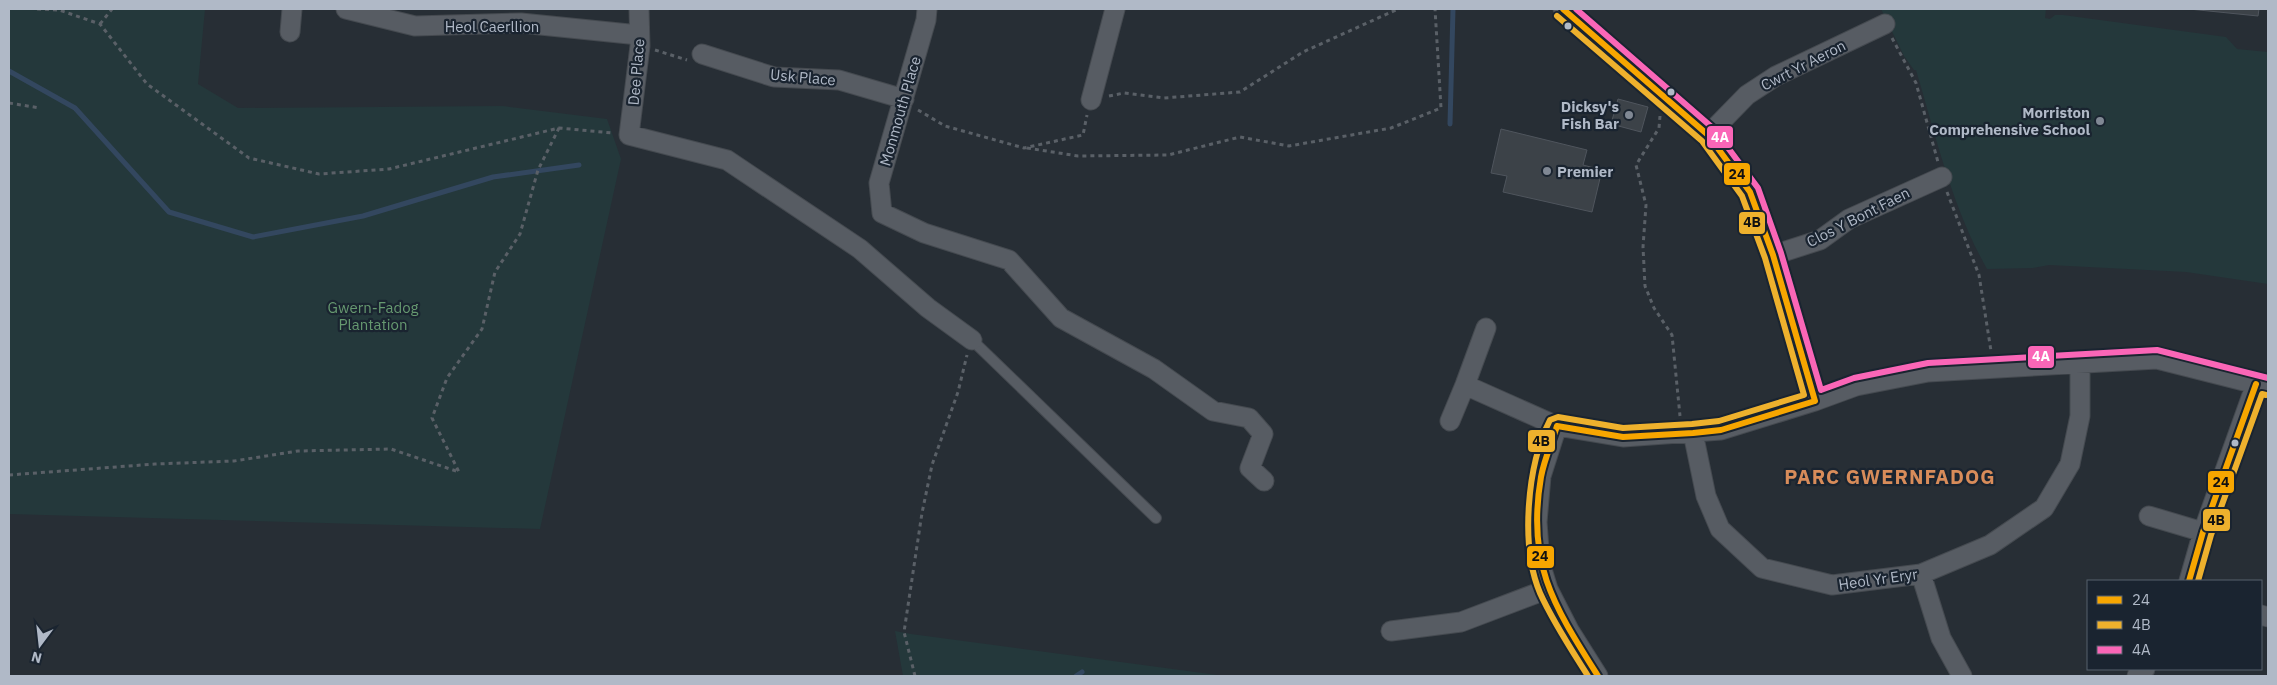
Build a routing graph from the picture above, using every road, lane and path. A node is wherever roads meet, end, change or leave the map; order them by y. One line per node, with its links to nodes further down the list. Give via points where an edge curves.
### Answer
1 (36, 9): 12 (path, via 59,10)
2 (112, 9): 12 (path)
3 (292, 9): 14 (street)
4 (346, 9): 11 (street, Heol Caerllion, via 415,26)
5 (639, 9): 15 (street, Dee Place)
6 (927, 9): 18 (street, Monmouth Place)
7 (1115, 9): 19 (street)
8 (1398, 9): 19 (path, via 1303,52 1240,92 1164,98 1124,93)
9 (1435, 9): 25 (path, via 1442,108 1391,128 1289,146 1240,137 1168,155 1078,156)
10 (1575, 12): 17 (street)
11 (522, 16): 15 (street, Heol Caerllion)
12 (100, 24): 22 (path, via 147,84 249,158 319,174 389,169)
13 (1885, 24): 24 (street, Cwrt Yr Aeron, via 1776,76 1747,95)
14 (290, 32)
15 (639, 40): 16 (path, via 693,61); 23 (street, Dee Place)
16 (702, 54): 18 (street, Usk Place, via 774,78 839,80)
17 (1662, 95): 24 (street); 36 (path, via 1659,128 1636,165 1646,205 1645,286 1654,308 1672,335)
18 (904, 99): 25 (path, via 945,126); 38 (street, Monmouth Place, via 879,183 882,213 924,233 1009,260 1061,318 1154,370 1214,411 1249,418 1263,434 1250,468)
19 (1091, 100): 25 (path, via 1083,135)
20 (9, 103): 21 (path)
21 (40, 108)
22 (558, 128): 23 (path); 37 (path, via 538,170 520,234 495,272 482,329 447,378 432,418 459,472 391,449 298,451 234,461)
23 (629, 135): 29 (street, via 727,160 860,249 928,308)
24 (1708, 136): 27 (street, via 1750,192)
25 (1024, 148)
26 (1942, 177): 27 (street, Clos Y Bont Faen, via 1849,219 1820,240)
27 (1773, 255): 33 (street)
28 (1486, 328): 31 (street)
29 (972, 340): 40 (lane); 46 (path, via 958,392 932,465 922,514 904,632)
30 (2080, 364): 32 (street, via 2157,359); 33 (street, via 1928,372 1856,386); 42 (street, Heol Yr Eryr, via 2080,416 2070,464 2044,508 1990,545)
31 (1465, 385): 34 (street); 35 (street)
32 (2262, 386): 41 (street)
33 (1814, 401): 36 (street, via 1721,430)
34 (1450, 421)
35 (1557, 426): 36 (street, via 1624,437); 44 (street, via 1541,476 1537,522 1540,563)
36 (1687, 434): 42 (street, Heol Yr Eryr, via 1720,529 1762,568 1832,585)
37 (9, 475)
38 (1264, 481)
39 (2149, 516): 41 (street)
40 (1156, 518)
41 (2203, 532): 43 (street)
42 (1921, 574): 48 (street, via 1940,638)
43 (2189, 580)
44 (1548, 589): 45 (street, via 1461,622); 47 (street)
45 (1391, 631)
46 (915, 676)
47 (1598, 676)
48 (1962, 676)

